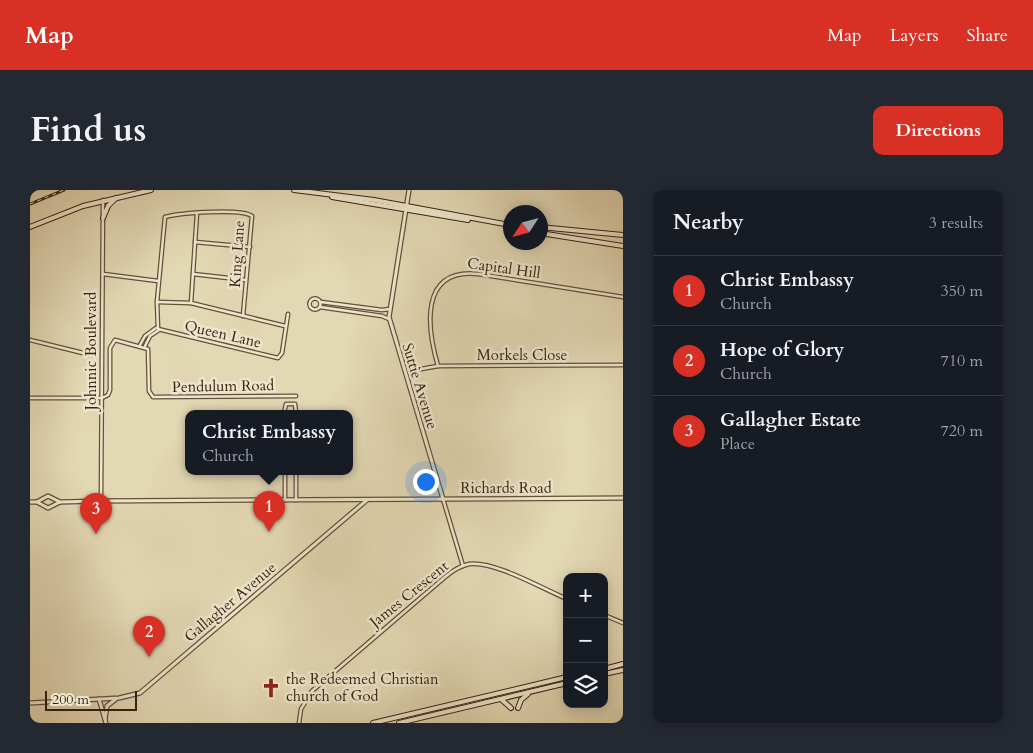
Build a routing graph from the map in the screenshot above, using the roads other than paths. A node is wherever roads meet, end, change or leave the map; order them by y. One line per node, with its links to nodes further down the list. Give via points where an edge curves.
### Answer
1 (151, 190): 4 (main road)
2 (294, 190): 6 (main road)
3 (409, 190): 6 (street, Suttie Avenue)
4 (120, 196): 5 (main road); 8 (main road, via 109,203)
5 (103, 200): 8 (street, Johnnic Boulevard); 10 (main road)
6 (406, 208): 9 (main road); 27 (street, Suttie Avenue)
7 (197, 213): 14 (street); 16 (street, King Lane, via 251,214); 20 (street, King Lane, via 163,219)
8 (103, 218): 17 (street, Johnnic Boulevard)
9 (503, 225)
10 (30, 227)
11 (548, 229): 13 (main road)
12 (548, 234): 15 (main road)
13 (623, 235)
14 (195, 242): 16 (street); 18 (street)
15 (623, 246)
16 (250, 247): 19 (street, King Lane)
17 (103, 274): 20 (street); 43 (street, Johnnic Boulevard)
18 (193, 274): 19 (street); 24 (street)
19 (246, 280): 30 (street, King Lane)
20 (159, 281): 22 (street, King Lane)
21 (623, 297): 39 (street, Capital Hill, via 478,274 454,274 436,290 432,303 430,336)
22 (157, 302): 24 (street); 33 (street)
23 (321, 302): 25 (street); 25 (street, via 315,298 310,302 313,308); 26 (street)
24 (190, 303): 30 (street)
25 (320, 307): 28 (street)
26 (360, 307): 27 (street); 28 (street)
27 (390, 309): 31 (street, Suttie Avenue)
28 (359, 312): 31 (street)
29 (288, 314): 32 (street)
30 (243, 316): 32 (street)
31 (389, 319): 53 (street, Suttie Avenue)
32 (286, 326): 33 (street, Queen Lane, via 281,356 277,358)
33 (158, 329): 35 (street, via 145,336); 36 (street, via 150,336)
34 (30, 340): 37 (street)
35 (140, 345): 36 (street); 43 (street, via 112,342 110,393)
36 (146, 348): 41 (street, Pendulum Road, via 151,396 156,398)
37 (87, 354)
38 (623, 365): 39 (street, Morkels Close)
39 (438, 366): 40 (street, Morkels Close)
40 (421, 369)
41 (296, 396)
42 (30, 398): 43 (street)
43 (102, 398): 54 (street, Johnnic Boulevard)
44 (285, 410): 45 (street, via 286,404 294,404)
45 (295, 410)
46 (285, 475): 50 (street)
47 (296, 475): 51 (street)
48 (623, 498): 53 (street, Richards Road)
49 (43, 499): 56 (street); 57 (street, via 50,496); 58 (street)
50 (285, 500): 51 (street, Richards Road); 54 (street, Richards Road)
51 (296, 500): 52 (street, Richards Road)
52 (367, 500): 53 (street, Richards Road); 70 (street, Gallagher Avenue, via 144,690 135,696)
53 (443, 500): 59 (street, Suttie Avenue)
54 (101, 501): 57 (street, Richards Road)
55 (30, 502): 56 (street)
56 (37, 502): 58 (street)
57 (54, 502): 58 (street, via 50,507)
58 (43, 504)
59 (463, 566): 60 (street, James Crescent, via 490,566); 78 (street, James Crescent, via 445,576 312,691 301,709)
60 (563, 597)
61 (608, 617): 62 (street)
62 (623, 624)
63 (623, 664): 64 (main road)
64 (608, 667)
65 (623, 670): 66 (main road)
66 (608, 673)
67 (563, 678): 79 (main road)
68 (563, 684): 69 (main road)
69 (532, 692): 72 (main road); 75 (main road, via 523,698)
70 (119, 698): 71 (street, Gallagher Avenue); 76 (street, via 107,706)
71 (99, 699): 73 (street, Gallagher Avenue); 76 (street)
72 (500, 699): 74 (main road); 80 (main road)
73 (30, 703)
74 (511, 708)
75 (518, 708)
76 (105, 718): 77 (street)
77 (106, 723)
78 (299, 723)
79 (373, 723)
80 (399, 723)

